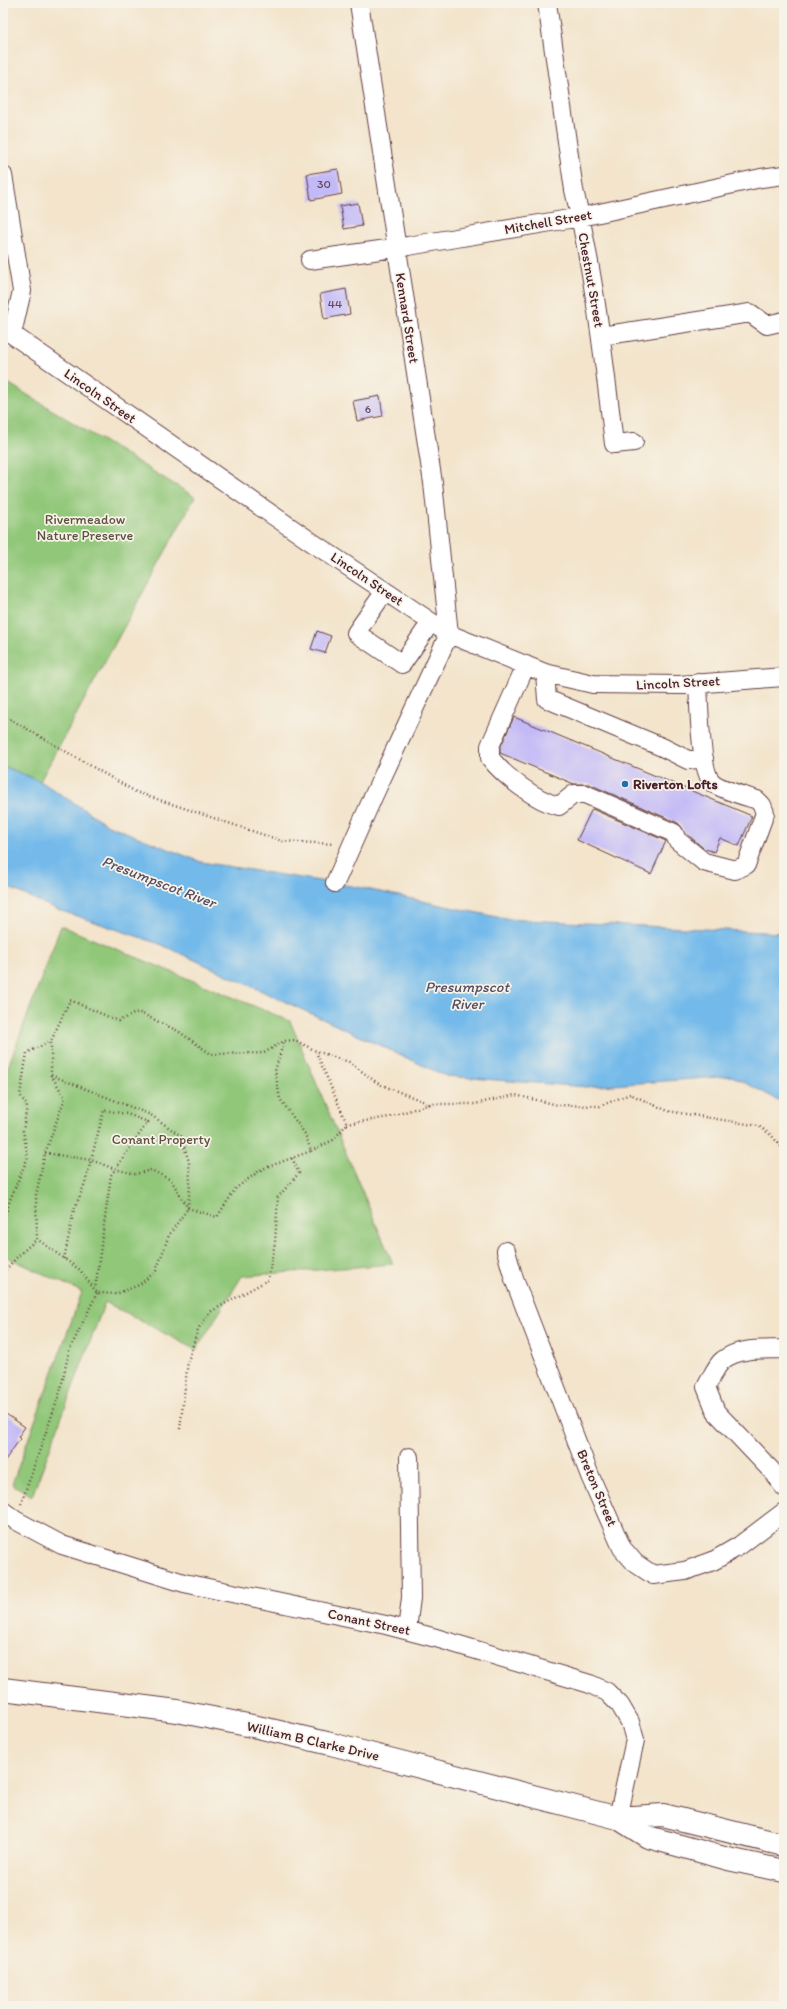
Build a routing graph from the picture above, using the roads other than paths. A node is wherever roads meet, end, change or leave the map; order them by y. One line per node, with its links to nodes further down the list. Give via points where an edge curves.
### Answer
1 (359, 3): 6 (street, Kennard Street)
2 (547, 3): 5 (street, Chestnut Street, via 574,190)
3 (3, 175): 9 (street, via 22,291)
4 (784, 175): 5 (street, Mitchell Street)
5 (581, 217): 6 (street, Mitchell Street); 10 (street, Chestnut Street)
6 (397, 248): 7 (street, Mitchell Street); 14 (street, Kennard Street, via 432,483)
7 (310, 260)
8 (784, 321): 10 (street, via 767,325 750,313)
9 (8, 331): 12 (street, Lincoln Street)
10 (601, 336): 11 (street, Chestnut Street, via 614,444)
11 (634, 442)
12 (385, 591): 13 (street, Lincoln Street); 13 (street, via 356,633 402,664)
13 (431, 622): 14 (street, Lincoln Street)
14 (449, 634): 15 (street, Lincoln Street); 20 (street)
15 (526, 665): 16 (street, Lincoln Street); 19 (street, via 490,746 490,758 499,770 547,803 559,806 574,794 585,794 674,833 676,840 704,862 735,870 746,865 765,813 757,800 713,783 708,776)
16 (545, 673): 18 (street, Lincoln Street, via 593,684); 19 (street, via 547,699 688,760)
17 (784, 678): 18 (street, Lincoln Street)
18 (698, 683): 19 (street)
19 (704, 758)
20 (335, 883)
21 (506, 1250): 25 (street, Breton Street, via 514,1279 590,1476 622,1548 635,1563 653,1574 685,1571 739,1546)
22 (784, 1349): 24 (street, via 753,1350 722,1360 706,1387 716,1412)
23 (409, 1457): 27 (street, via 411,1583)
24 (784, 1487)
25 (784, 1512)
26 (9, 1515): 27 (street, Conant Street, via 62,1545 184,1583)
27 (407, 1630): 29 (street, Conant Street, via 574,1679 607,1692 620,1705 630,1722 635,1740)
28 (3, 1689): 29 (highway, William B Clarke Drive, via 177,1712 262,1728)
29 (618, 1818): 30 (highway, via 664,1815); 31 (highway, via 648,1837 728,1859)
30 (784, 1845)
31 (784, 1870)

